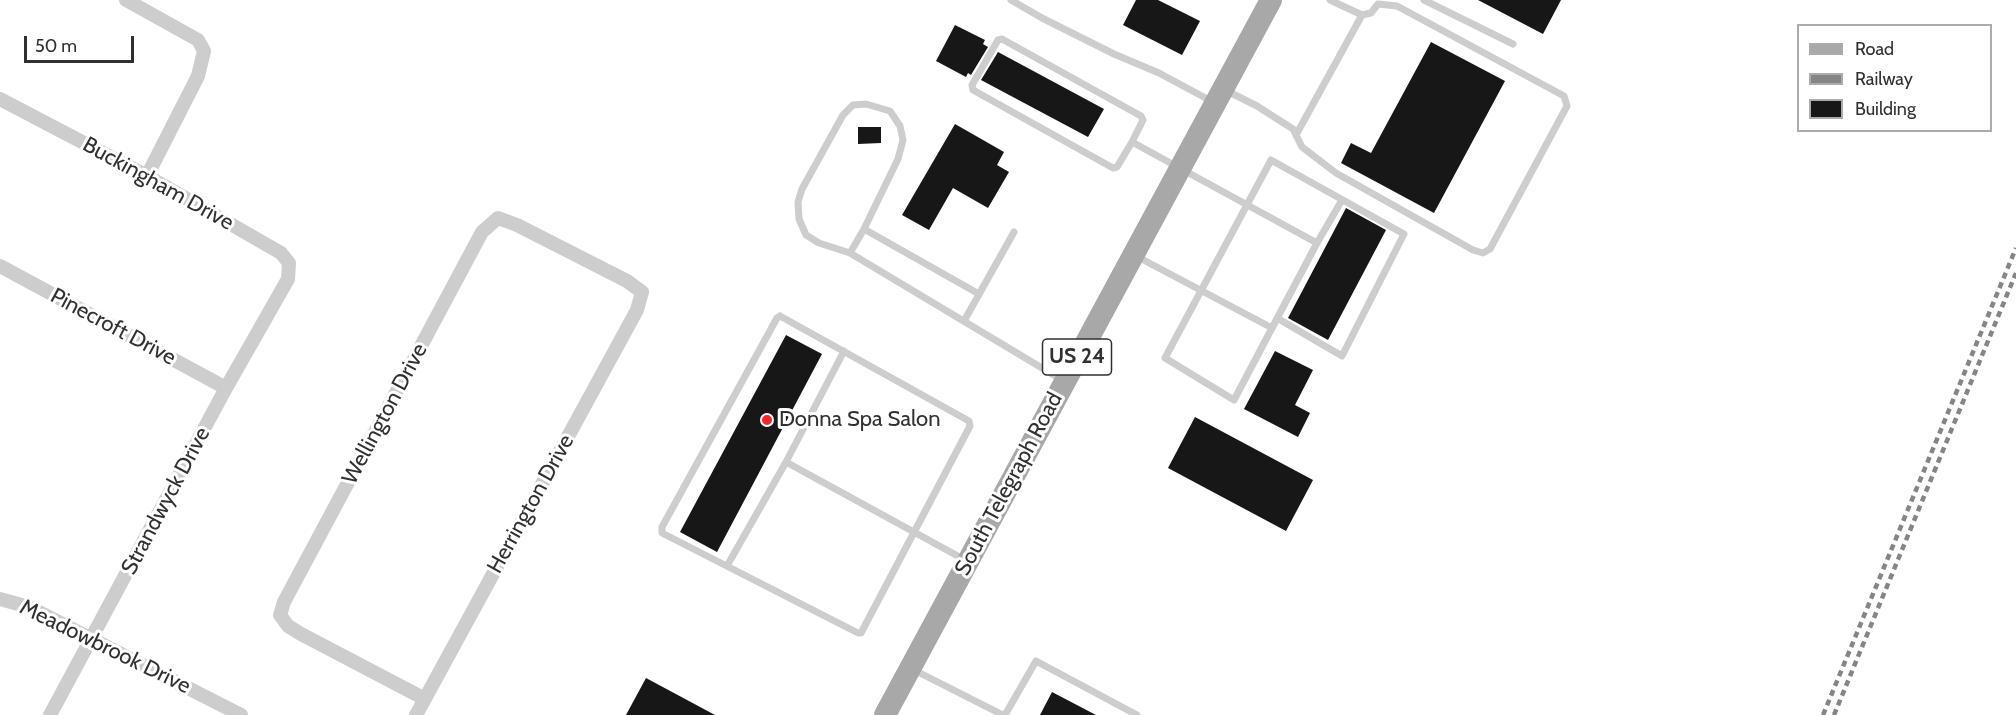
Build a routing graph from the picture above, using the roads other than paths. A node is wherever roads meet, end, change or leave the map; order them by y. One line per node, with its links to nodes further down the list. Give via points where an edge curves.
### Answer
1 (126, 0): 13 (street, via 198,40 204,51 198,76)
2 (1011, 0): 8 (lane, via 1114,54)
3 (1271, 0): 8 (main road, South Telegraph Road / US 24)
4 (1330, 0): 6 (lane)
5 (1424, 0): 7 (lane)
6 (1362, 15): 10 (lane); 10 (lane, via 1371,13 1378,4 1397,6 1564,96 1567,106 1490,249 1483,253 1473,250 1336,173 1302,147)
7 (1513, 44)
8 (1219, 96): 10 (lane, via 1257,106 1293,129); 12 (main road, South Telegraph Road / US 24)
9 (0, 99): 13 (street, Buckingham Drive)
10 (1296, 135)
11 (1132, 142): 11 (lane, via 1113,168 973,90 972,85 1002,39 1141,116 1143,120); 12 (lane)
12 (1181, 167): 15 (lane); 21 (main road, South Telegraph Road / US 24)
13 (147, 176): 23 (street, Buckingham Drive, via 281,253 290,263)
14 (1342, 200): 15 (lane, via 1271,160); 19 (lane); 26 (lane, via 1404,234 1342,357)
15 (1246, 204): 19 (lane); 24 (lane)
16 (498, 218): 39 (street, Wellington Drive, via 482,232 280,615 301,634); 39 (street, Herrington Drive, via 642,292 637,310)
17 (864, 229): 20 (lane); 20 (lane, via 898,159 903,140 890,111 866,104 853,105 843,115 798,202 799,219 806,235); 25 (lane)
18 (1014, 232): 25 (lane)
19 (1317, 243): 26 (lane)
20 (850, 253): 27 (lane)
21 (1133, 255): 24 (lane); 30 (main road, South Telegraph Road / US 24)
22 (0, 266): 31 (street, Pinecroft Drive)
23 (283, 287): 31 (street, Strandwyck Drive)
24 (1200, 291): 28 (lane); 28 (lane, via 1165,358 1234,400)
25 (979, 294): 27 (lane)
26 (1277, 318): 28 (lane)
27 (964, 321): 30 (lane)
28 (1272, 328)
29 (844, 351): 32 (lane); 33 (lane, via 969,421 970,426); 35 (lane, via 782,317 777,318 662,527 662,532)
30 (1064, 381): 34 (main road, South Telegraph Road / US 24)
31 (226, 388): 37 (street, Strandwyck Drive)
32 (786, 462): 33 (lane); 35 (lane)
33 (913, 532): 34 (lane); 35 (lane, via 861,633)
34 (967, 561): 38 (main road, South Telegraph Road / US 24)
35 (727, 566)
36 (0, 599): 37 (street, Meadowbrook Drive, via 29,607)
37 (92, 640): 40 (street, Strandwyck Drive); 41 (street, Meadowbrook Drive)
38 (910, 668): 43 (main road, South Telegraph Road / US 24); 44 (lane)
39 (425, 699): 42 (street, Herrington Drive)
40 (50, 715)
41 (241, 715)
42 (416, 715)
43 (885, 715)
44 (1004, 715): 45 (lane, via 1036,661)
45 (1137, 715)

